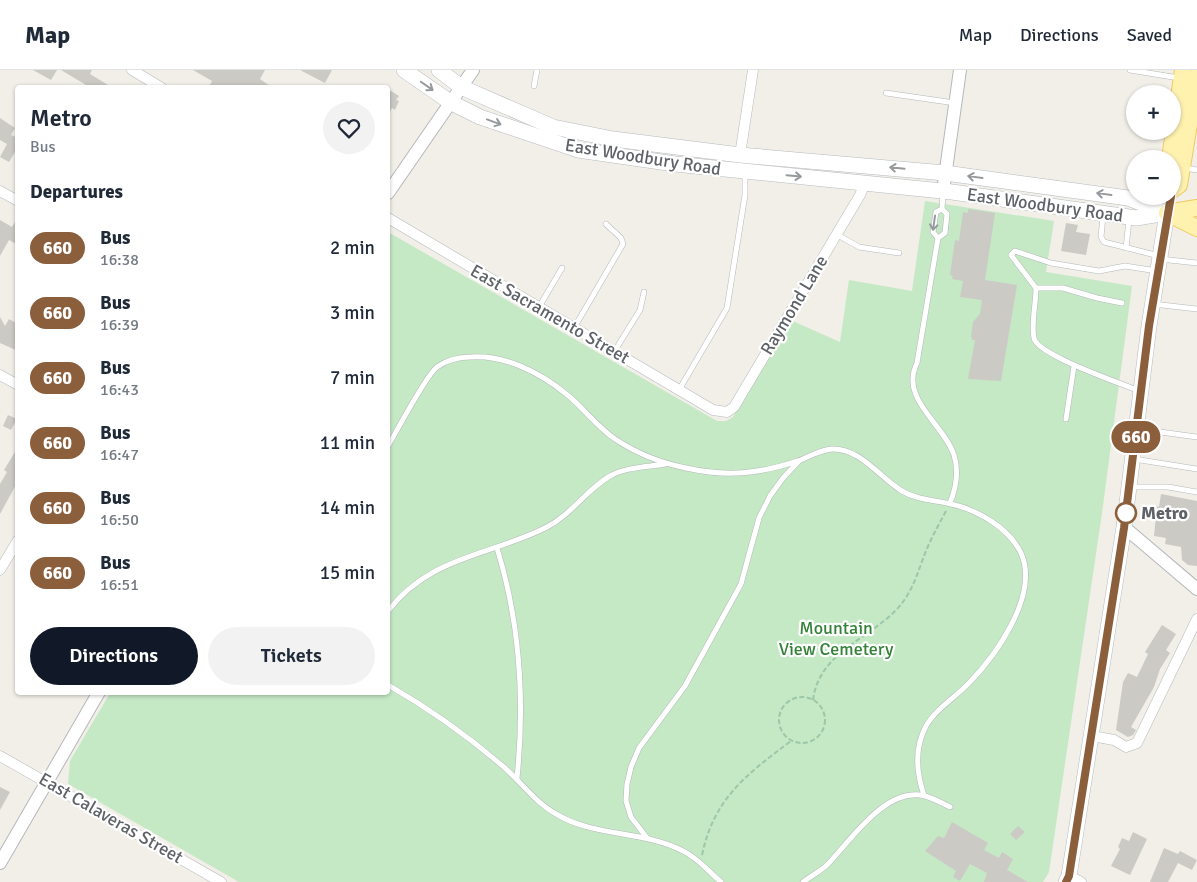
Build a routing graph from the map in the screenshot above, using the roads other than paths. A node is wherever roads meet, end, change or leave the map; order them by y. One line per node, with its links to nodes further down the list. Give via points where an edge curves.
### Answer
1 (132, 70): 10 (street)
2 (404, 70): 14 (main road, East Woodbury Road, one-way to 14)
3 (439, 70): 11 (main road, East Woodbury Road)
4 (473, 70): 11 (street)
5 (537, 70): 12 (lane)
6 (753, 70): 16 (street)
7 (960, 70): 15 (street)
8 (1130, 70): 9 (lane)
9 (1187, 75): 17 (main road); 17 (main road, via 1189,141)
10 (157, 85)
11 (461, 86): 14 (street); 16 (main road, East Woodbury Road, via 553,127 613,139)
12 (534, 86)
13 (886, 93): 15 (lane)
14 (450, 102): 18 (main road, East Woodbury Road, one-way to 18, via 488,120 578,150); 21 (street)
15 (955, 103): 19 (street)
16 (744, 155): 18 (lane); 19 (main road, East Woodbury Road, one-way to 16)
17 (1183, 165)
18 (746, 172): 20 (main road, East Woodbury Road, one-way to 20); 52 (lane, via 727,308)
19 (945, 173): 23 (street); 29 (main road, East Woodbury Road, one-way to 19, via 1128,198)
20 (865, 183): 23 (main road, East Woodbury Road); 34 (street, Raymond Lane)
21 (390, 190)
22 (0, 191): 24 (street)
23 (944, 191): 27 (lane); 28 (main road, East Woodbury Road)
24 (15, 199)
25 (1169, 205): 29 (main road)
26 (1197, 208): 29 (main road)
27 (942, 210): 35 (lane, via 947,214 945,233); 35 (lane, one-way to 35, via 936,212 934,222 933,232)
28 (1103, 213): 30 (main road, East Woodbury Road); 36 (lane, via 1102,241)
29 (1167, 213): 30 (main road, East Woodbury Road); 33 (main road); 38 (main road)
30 (1130, 217): 36 (lane)
31 (390, 219): 45 (street, East Sacramento Street)
32 (606, 224): 47 (lane, via 623,244)
33 (1197, 228)
34 (836, 234): 37 (lane, via 859,247); 54 (street, Raymond Lane, via 734,407 727,412)
35 (938, 238): 65 (lane, via 913,385 924,410 954,454 957,472)
36 (1126, 248): 38 (lane)
37 (899, 253)
38 (1159, 262): 39 (lane); 41 (lane, via 1099,271 1012,252); 44 (main road)
39 (1197, 263)
40 (562, 268): 45 (lane)
41 (1036, 288): 43 (lane, via 1063,288); 49 (lane, via 1034,340 1039,348)
42 (644, 292): 48 (lane, via 640,310)
43 (1122, 303)
44 (1153, 304): 46 (lane); 53 (main road)
45 (539, 307): 47 (street, East Sacramento Street)
46 (1197, 308)
47 (574, 328): 48 (street, East Sacramento Street)
48 (614, 352): 52 (street, East Sacramento Street)
49 (1074, 366): 53 (lane); 55 (lane)
50 (0, 375): 51 (street)
51 (15, 383)
52 (679, 390): 54 (street, East Sacramento Street)
53 (1142, 392): 56 (main road)
54 (713, 410)
55 (1066, 419)
56 (1138, 429): 57 (lane); 59 (main road)
57 (1197, 437)
58 (390, 443): 61 (lane, via 434,369 450,360 495,358 516,363 566,393 616,440 636,452)
59 (1134, 459): 62 (lane); 63 (main road)
60 (800, 460): 61 (lane, via 750,473 727,475); 65 (lane, via 833,449 848,452 902,491 931,502); 81 (lane, via 770,496 759,518 741,584 685,686 639,748 631,767 626,801 632,817)
61 (668, 463): 68 (lane, via 610,476 567,515)
62 (1197, 468)
63 (1130, 487): 64 (lane, via 1168,487); 66 (main road)
64 (1197, 492)
65 (950, 503): 79 (lane, via 996,524 1015,542 1022,556 1025,574 1023,596 1002,642 982,670 927,724 917,758 917,776)
66 (1124, 528): 70 (street); 75 (main road)
67 (15, 545): 69 (street)
68 (498, 548): 71 (lane, via 434,570 412,585); 77 (lane, via 508,584 522,684)
69 (0, 570)
70 (1197, 588)
71 (390, 609)
72 (1197, 619): 75 (street, via 1137,743 1126,747 1114,740)
73 (390, 686): 77 (lane, via 440,716)
74 (97, 695): 78 (street)
75 (1092, 736): 83 (main road)
76 (0, 756): 78 (street, East Calaveras Street)
77 (517, 778): 81 (lane, via 537,800 568,821)
78 (48, 782): 82 (street); 84 (street, East Calaveras Street)
79 (924, 795): 80 (lane); 86 (lane, via 894,800 880,809 826,866)
80 (950, 807)
81 (647, 838): 85 (lane, via 681,850 700,862)
82 (0, 863)
83 (1072, 880)
84 (221, 882)
85 (720, 882)
86 (803, 882)

